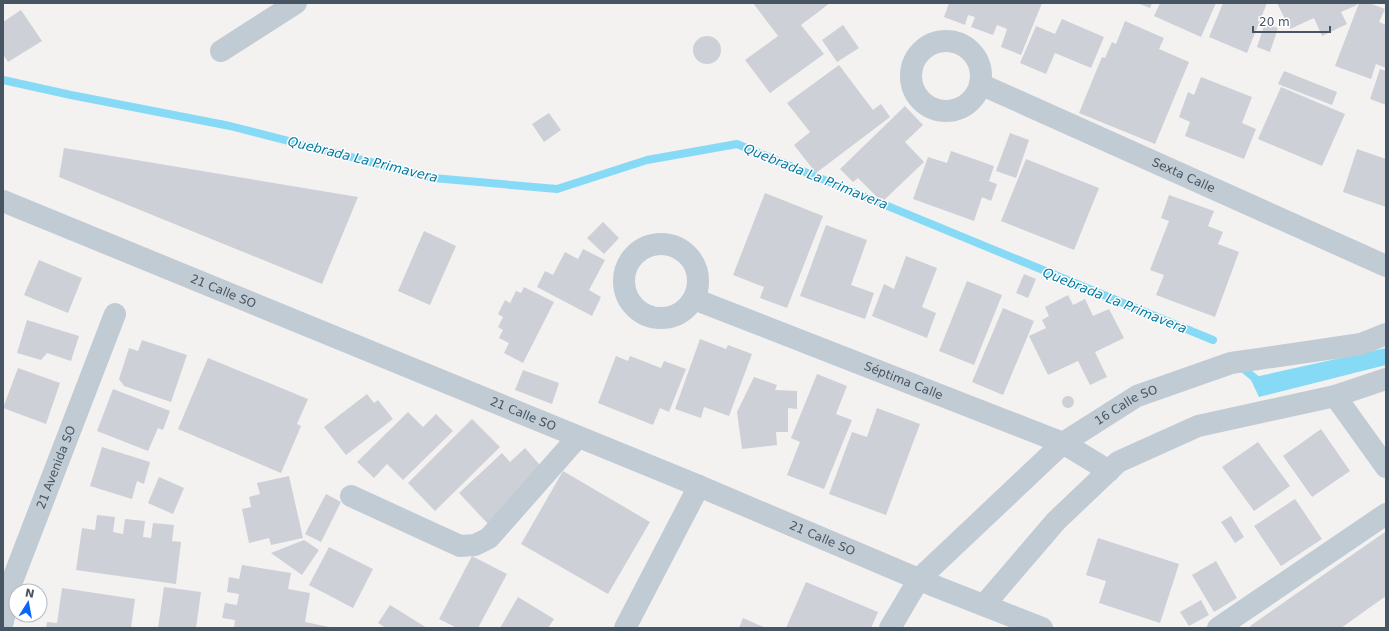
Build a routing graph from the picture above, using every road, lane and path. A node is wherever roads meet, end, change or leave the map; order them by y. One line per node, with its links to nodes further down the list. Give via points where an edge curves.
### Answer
1 (296, 3): 2 (street)
2 (220, 51)
3 (980, 84): 5 (street, Sexta Calle)
4 (3, 202): 11 (street, 21 Calle SO)
5 (1386, 266)
6 (694, 299): 12 (street, Séptima Calle)
7 (115, 314): 20 (street, 21 Avenida SO, via 11,584)
8 (1386, 334): 12 (street, 16 Calle SO, via 1361,344 1231,363 1137,396)
9 (1386, 380): 10 (street)
10 (1335, 396): 13 (street); 14 (street, via 1198,426 1118,462)
11 (578, 436): 15 (street, 21 Calle SO); 16 (street, via 489,538 475,545 460,546)
12 (1063, 442): 14 (street, Séptima Calle); 18 (street, 16 Calle SO)
13 (1386, 467)
14 (1109, 471): 19 (street, via 1056,521)
15 (699, 486): 18 (street, 21 Calle SO); 21 (street)
16 (351, 496)
17 (1386, 514): 24 (street)
18 (919, 579): 19 (street, 21 Calle SO); 22 (street, 16 Calle SO)
19 (984, 605): 23 (street, 21 Calle SO)
20 (3, 622)
21 (625, 628)
22 (890, 628)
23 (1042, 628)
24 (1218, 628)

